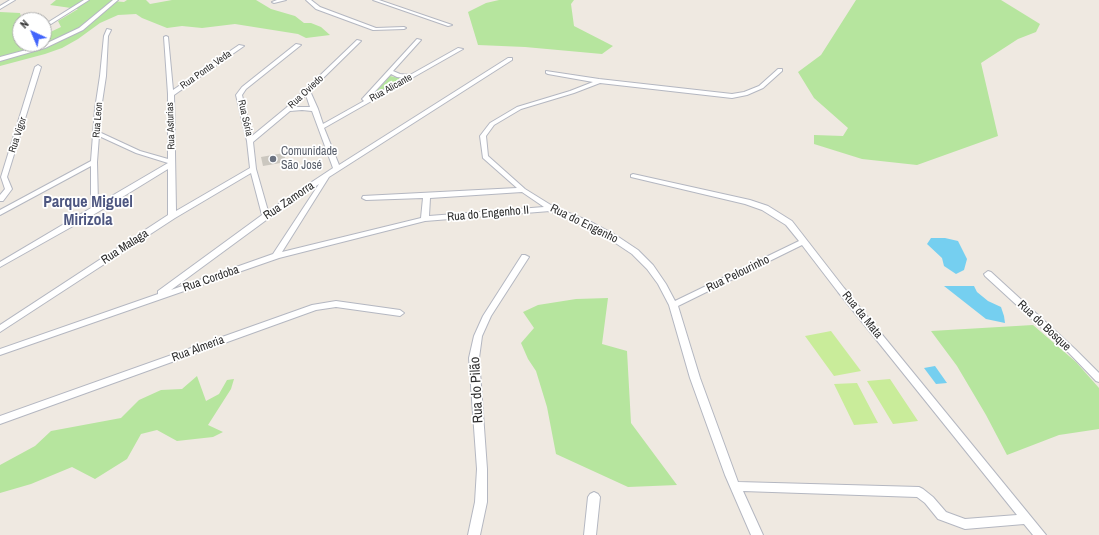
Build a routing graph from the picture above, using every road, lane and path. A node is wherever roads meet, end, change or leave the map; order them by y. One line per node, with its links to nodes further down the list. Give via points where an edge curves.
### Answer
1 (13, 0): 8 (street)
2 (87, 0): 9 (street)
3 (116, 0): 19 (street, via 81,29 43,47)
4 (284, 0): 7 (street)
5 (308, 0): 11 (street, via 318,8 375,29)
6 (375, 0): 10 (street)
7 (274, 2)
8 (0, 8)
9 (52, 21)
10 (450, 25)
11 (404, 28)
12 (109, 30): 33 (street, Rua Leon, via 106,36)
13 (166, 37): 28 (street, Rua Asturias)
14 (419, 40): 23 (street)
15 (359, 41): 27 (street, Rua Oviedo)
16 (298, 45): 34 (street, Rua Sória, via 244,88 239,95)
17 (240, 46): 28 (street, Rua Ponta Veda)
18 (460, 49): 25 (street, Rua Alicante)
19 (0, 59)
20 (510, 59): 38 (street, Rua Zamorra)
21 (38, 67): 39 (street, Rua Vigor)
22 (780, 70): 26 (street, via 761,87 732,96)
23 (391, 72): 25 (street, via 399,76); 29 (street)
24 (548, 72): 26 (street)
25 (411, 76): 29 (street, Rua Alicante)
26 (598, 81): 42 (street, Rua do Engenho, via 572,92 519,108 492,124 485,132 485,157)
27 (307, 91): 30 (street, Rua Oviedo); 31 (street)
28 (171, 94): 36 (street, Rua Asturias)
29 (359, 106): 32 (street, Rua Alicante)
30 (288, 109): 31 (street); 34 (street, Rua Oviedo)
31 (315, 109): 32 (street)
32 (322, 127): 38 (street)
33 (97, 133): 35 (street, Rua Leon); 36 (street, via 138,152)
34 (250, 141): 37 (street, Rua Sória)
35 (94, 162): 47 (street, Rua Leon); 48 (street)
36 (172, 163): 47 (street); 49 (street, Rua Asturias)
37 (252, 169): 49 (street, Rua Malaga); 50 (street, Rua Sória)
38 (336, 169): 40 (street, Rua Zamorra)
39 (2, 176): 45 (street, Rua Vigor, via 9,189)
40 (327, 176): 50 (street, Rua Zamorra); 53 (street)
41 (633, 176): 52 (street, Rua da Mata, via 729,197 765,208 789,223)
42 (523, 190): 43 (street); 46 (street, Rua do Engenho)
43 (427, 196): 44 (street); 51 (street)
44 (366, 198)
45 (0, 199)
46 (551, 208): 51 (street, Rua do Engenho II); 58 (street, Rua do Engenho, via 586,223 635,252 650,266)
47 (95, 210): 55 (street)
48 (0, 213)
49 (172, 216): 60 (street, Rua Malaga)
50 (266, 216): 57 (street, Rua Zamorra)
51 (425, 220): 53 (street, Rua Cordoba)
52 (803, 242): 58 (street, Rua Pelourinho); 66 (street, Rua da Mata)
53 (276, 256): 57 (street, Rua Cordoba)
54 (525, 257): 67 (street, Rua do Pilão, via 487,316 478,336 474,358 482,469 481,502)
55 (0, 265)
56 (988, 274): 62 (street, Rua do Bosque)
57 (154, 298): 61 (street, Rua Cordoba)
58 (673, 305): 64 (street, Rua do Engenho, via 695,378)
59 (400, 313): 63 (street, Rua Almeria, via 336,304 315,307)
60 (0, 329)
61 (0, 352)
62 (1099, 379)
63 (0, 420)
64 (735, 486): 66 (street, via 919,492 942,516 965,524); 69 (street, Rua do Engenho)
65 (594, 497): 68 (street)
66 (1027, 519): 70 (street, Rua da Mata)
67 (474, 535)
68 (590, 535)
69 (757, 535)
70 (1040, 535)

